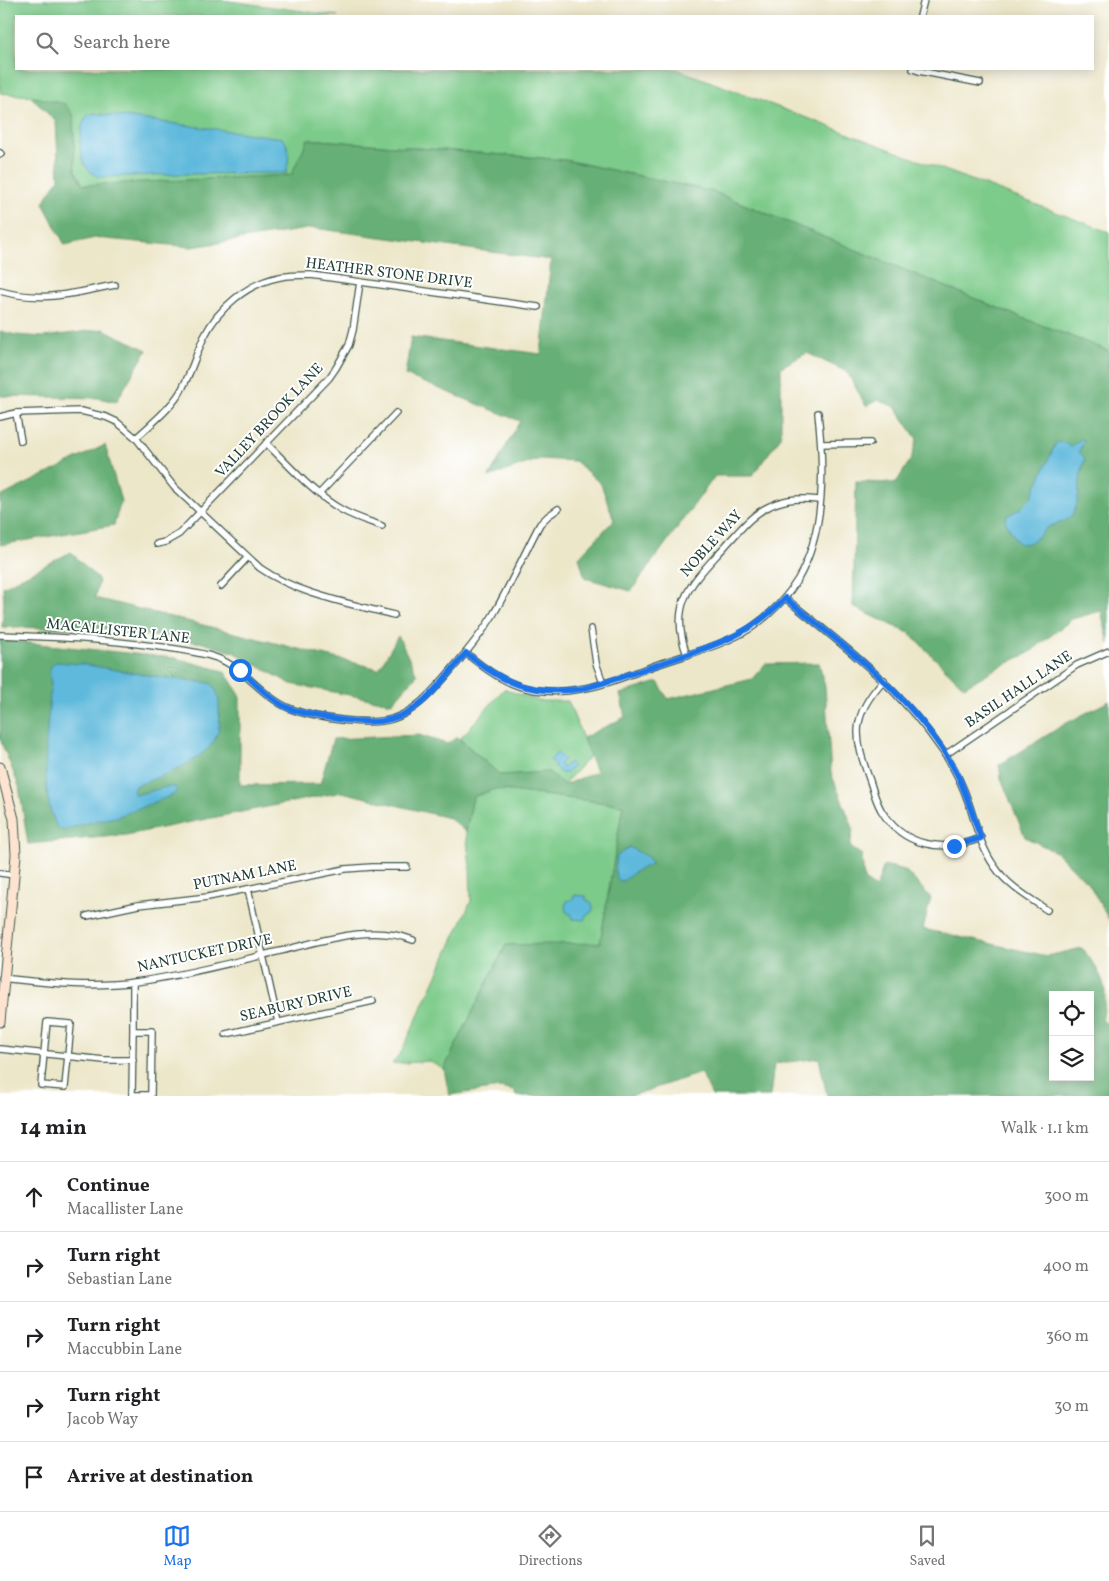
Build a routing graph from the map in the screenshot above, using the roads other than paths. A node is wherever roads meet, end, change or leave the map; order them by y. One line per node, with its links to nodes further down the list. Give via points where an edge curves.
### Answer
1 (924, 0): 2 (street)
2 (920, 15)
3 (915, 70): 4 (street)
4 (980, 83)
5 (360, 282): 8 (street, HEATHER STONE DRIVE); 13 (street, HEATHER STONE DRIVE, via 311,275 279,277 241,294 222,310 209,328 187,379 172,403); 16 (street, VALLEY BROOK LANE, via 353,330 343,356 329,378)
6 (115, 286): 7 (street, via 52,297)
7 (0, 291)
8 (538, 307)
9 (818, 412): 17 (street)
10 (16, 413): 12 (street); 13 (street, via 94,413 117,422); 14 (street)
11 (396, 413): 18 (street)
12 (0, 417)
13 (136, 438): 21 (street, via 166,478)
14 (21, 441)
15 (870, 442): 17 (street)
16 (266, 443): 18 (street); 21 (street, VALLEY BROOK LANE)
17 (821, 444): 19 (street)
18 (319, 494): 22 (street, via 350,515)
19 (819, 500): 26 (street, via 810,551); 32 (street, NOBLE WAY, via 792,499 763,509 748,521 695,580 686,593 680,619)
20 (558, 509): 31 (street, MACALLISTER LANE, via 540,524 493,615)
21 (200, 512): 23 (street, VALLEY BROOK LANE, via 173,538); 24 (street)
22 (382, 526)
23 (157, 544)
24 (248, 558): 25 (street); 27 (street, via 272,576 293,586)
25 (221, 586)
26 (785, 598): 32 (street, via 740,634); 33 (street)
27 (394, 615)
28 (590, 629): 34 (street)
29 (0, 635): 31 (street, MACALLISTER LANE, via 122,642 208,655 240,670 285,707 315,716 369,722 393,718 415,708)
30 (1109, 651): 35 (street, BASIL HALL LANE, via 1077,665)
31 (466, 653): 34 (street, via 494,674 528,689 567,691)
32 (687, 655): 34 (street)
33 (884, 680): 35 (street, via 919,719); 37 (street, via 866,702 858,731 860,754 882,811 901,832 923,843 948,847)
34 (603, 683)
35 (945, 755): 37 (street, via 963,788)
36 (0, 767): 40 (street, via 14,818)
37 (981, 838): 42 (street, via 1000,874)
38 (407, 867): 41 (street, PUTNAM LANE, via 345,869)
39 (0, 873): 40 (street)
40 (15, 875): 46 (street)
41 (248, 889): 43 (street, PUTNAM LANE); 45 (street)
42 (1047, 910)
43 (87, 916)
44 (413, 940): 45 (street, NANTUCKET DRIVE, via 389,933 359,934)
45 (262, 955): 47 (street, NANTUCKET DRIVE); 50 (street)
46 (2, 978): 47 (street, NANTUCKET DRIVE, via 88,985); 49 (street)
47 (133, 982): 51 (street)
48 (373, 1001): 50 (street, SEABURY DRIVE)
49 (0, 1022)
50 (278, 1022): 52 (street, SEABURY DRIVE)
51 (133, 1031): 56 (street); 56 (street, via 152,1032 151,1096 132,1095)
52 (226, 1034)
53 (0, 1049): 54 (street)
54 (44, 1053): 55 (street); 55 (street, via 47,1022 71,1024); 55 (street, via 41,1085 65,1087)
55 (68, 1056): 56 (street)
56 (133, 1060)

